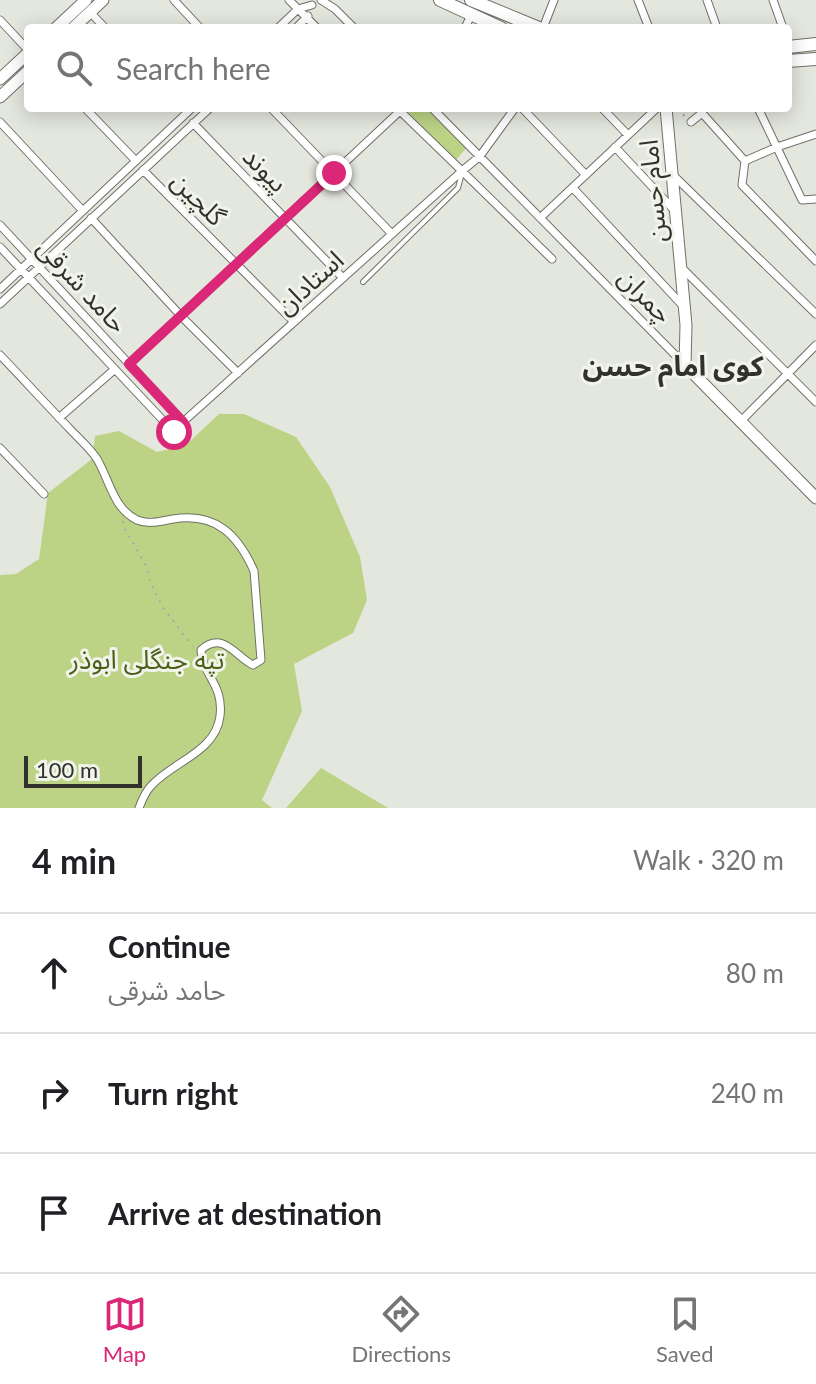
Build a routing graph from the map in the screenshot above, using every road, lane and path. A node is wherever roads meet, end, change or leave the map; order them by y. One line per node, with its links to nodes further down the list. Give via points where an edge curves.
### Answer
1 (103, 0): 11 (street)
2 (174, 0): 19 (street)
3 (289, 0): 12 (street)
4 (440, 0): 13 (main road)
5 (471, 0): 26 (main road)
6 (554, 0): 27 (street)
7 (638, 0): 28 (street)
8 (707, 0): 29 (street)
9 (773, 0): 30 (street)
10 (316, 2): 12 (street); 14 (street); 23 (street, via 335,9)
11 (84, 4): 16 (street); 17 (street); 18 (street)
12 (298, 9): 14 (street); 20 (street)
13 (471, 15): 24 (street); 25 (main road)
14 (307, 18): 21 (street); 22 (street)
15 (0, 20): 33 (street)
16 (61, 24)
17 (75, 24)
18 (102, 24)
19 (196, 24)
20 (282, 24)
21 (300, 24)
22 (313, 24)
23 (350, 24)
24 (467, 24)
25 (492, 24)
26 (531, 24)
27 (543, 24)
28 (647, 24)
29 (716, 24)
30 (782, 24)
31 (816, 42): 32 (main road)
32 (792, 45)
33 (24, 47)
34 (24, 55): 38 (street)
35 (816, 59): 36 (main road)
36 (792, 61)
37 (24, 75): 39 (street)
38 (0, 79)
39 (0, 97)
40 (89, 112): 62 (street)
41 (184, 112): 62 (street)
42 (205, 112): 56 (street)
43 (275, 112): 66 (street)
44 (397, 112): 66 (street)
45 (401, 112): 65 (street)
46 (436, 112): 61 (street, چمران)
47 (512, 112): 61 (street)
48 (526, 112): 68 (street)
49 (606, 112): 58 (street)
50 (653, 112): 58 (street)
51 (666, 112): 67 (street, امام حسن)
52 (680, 112): 55 (path)
53 (760, 112): 60 (street)
54 (0, 122): 71 (street)
55 (691, 122): 63 (street, via 702,113)
56 (193, 123): 64 (street); 73 (street, پیوند)
57 (816, 134): 60 (street)
58 (628, 135): 59 (street)
59 (615, 147): 68 (street); 72 (street)
60 (777, 147): 63 (street); 70 (street, via 802,200)
61 (480, 156): 65 (street); 75 (street, چمران)
62 (136, 161): 71 (street)
63 (745, 161): 82 (street, via 742,185)
64 (143, 170): 74 (street); 83 (street, گلچین)
65 (462, 171): 77 (street, استادان); 78 (lane, via 458,188); 81 (street)
66 (334, 173): 73 (street); 77 (street)
67 (672, 174): 72 (street, امام حسن); 93 (street)
68 (586, 175): 69 (street)
69 (573, 188): 75 (street); 92 (street)
70 (816, 199)
71 (83, 211): 80 (street)
72 (676, 213): 85 (street, امام حسن)
73 (286, 217): 83 (street); 88 (street, پیوند)
74 (91, 218): 84 (street); 94 (street)
75 (540, 218): 99 (street, چمران)
76 (0, 225): 80 (street, حامد شرقی)
77 (392, 234): 78 (lane); 88 (street, استادان)
78 (402, 245): 89 (lane)
79 (0, 247): 86 (street, حامد شرقی)
80 (32, 259): 84 (street, حامد شرقی); 86 (street)
81 (552, 259)
82 (816, 261)
83 (237, 263): 94 (street); 95 (street, گلچین)
84 (39, 267): 87 (street); 98 (street, حامد شرقی)
85 (681, 268): 92 (street, امام حسن); 102 (street)
86 (21, 269): 87 (street, حامد شرقی); 90 (street)
87 (28, 277): 91 (street); 100 (street, حامد شرقی)
88 (343, 278): 95 (street, استادان)
89 (363, 282)
90 (0, 289)
91 (0, 304)
92 (685, 307): 99 (street, امام حسن)
93 (816, 314)
94 (181, 316): 98 (street); 101 (street)
95 (294, 322): 101 (street, استادان)
96 (816, 345): 102 (street)
97 (0, 355): 104 (street)
98 (129, 364): 106 (street, حامد شرقی)
99 (685, 365): 105 (street, چمران)
100 (115, 369): 104 (street); 106 (street, حامد شرقی, via 174,432)
101 (238, 373): 106 (street, استادان)
102 (787, 374): 103 (street); 105 (street)
103 (816, 402)
104 (59, 418): 110 (street, via 96,458)
105 (741, 421): 109 (street, چمران)
106 (183, 422)
107 (0, 448): 108 (street)
108 (44, 494)
109 (816, 498)
110 (122, 508): 111 (path, via 124,527 162,606); 111 (street, via 147,523 182,517 214,523 227,530 248,558 254,571 261,660 253,665 224,644 213,643 201,650)
111 (201, 657): 112 (street, via 220,693 217,727 207,744 149,787)
112 (139, 808)

